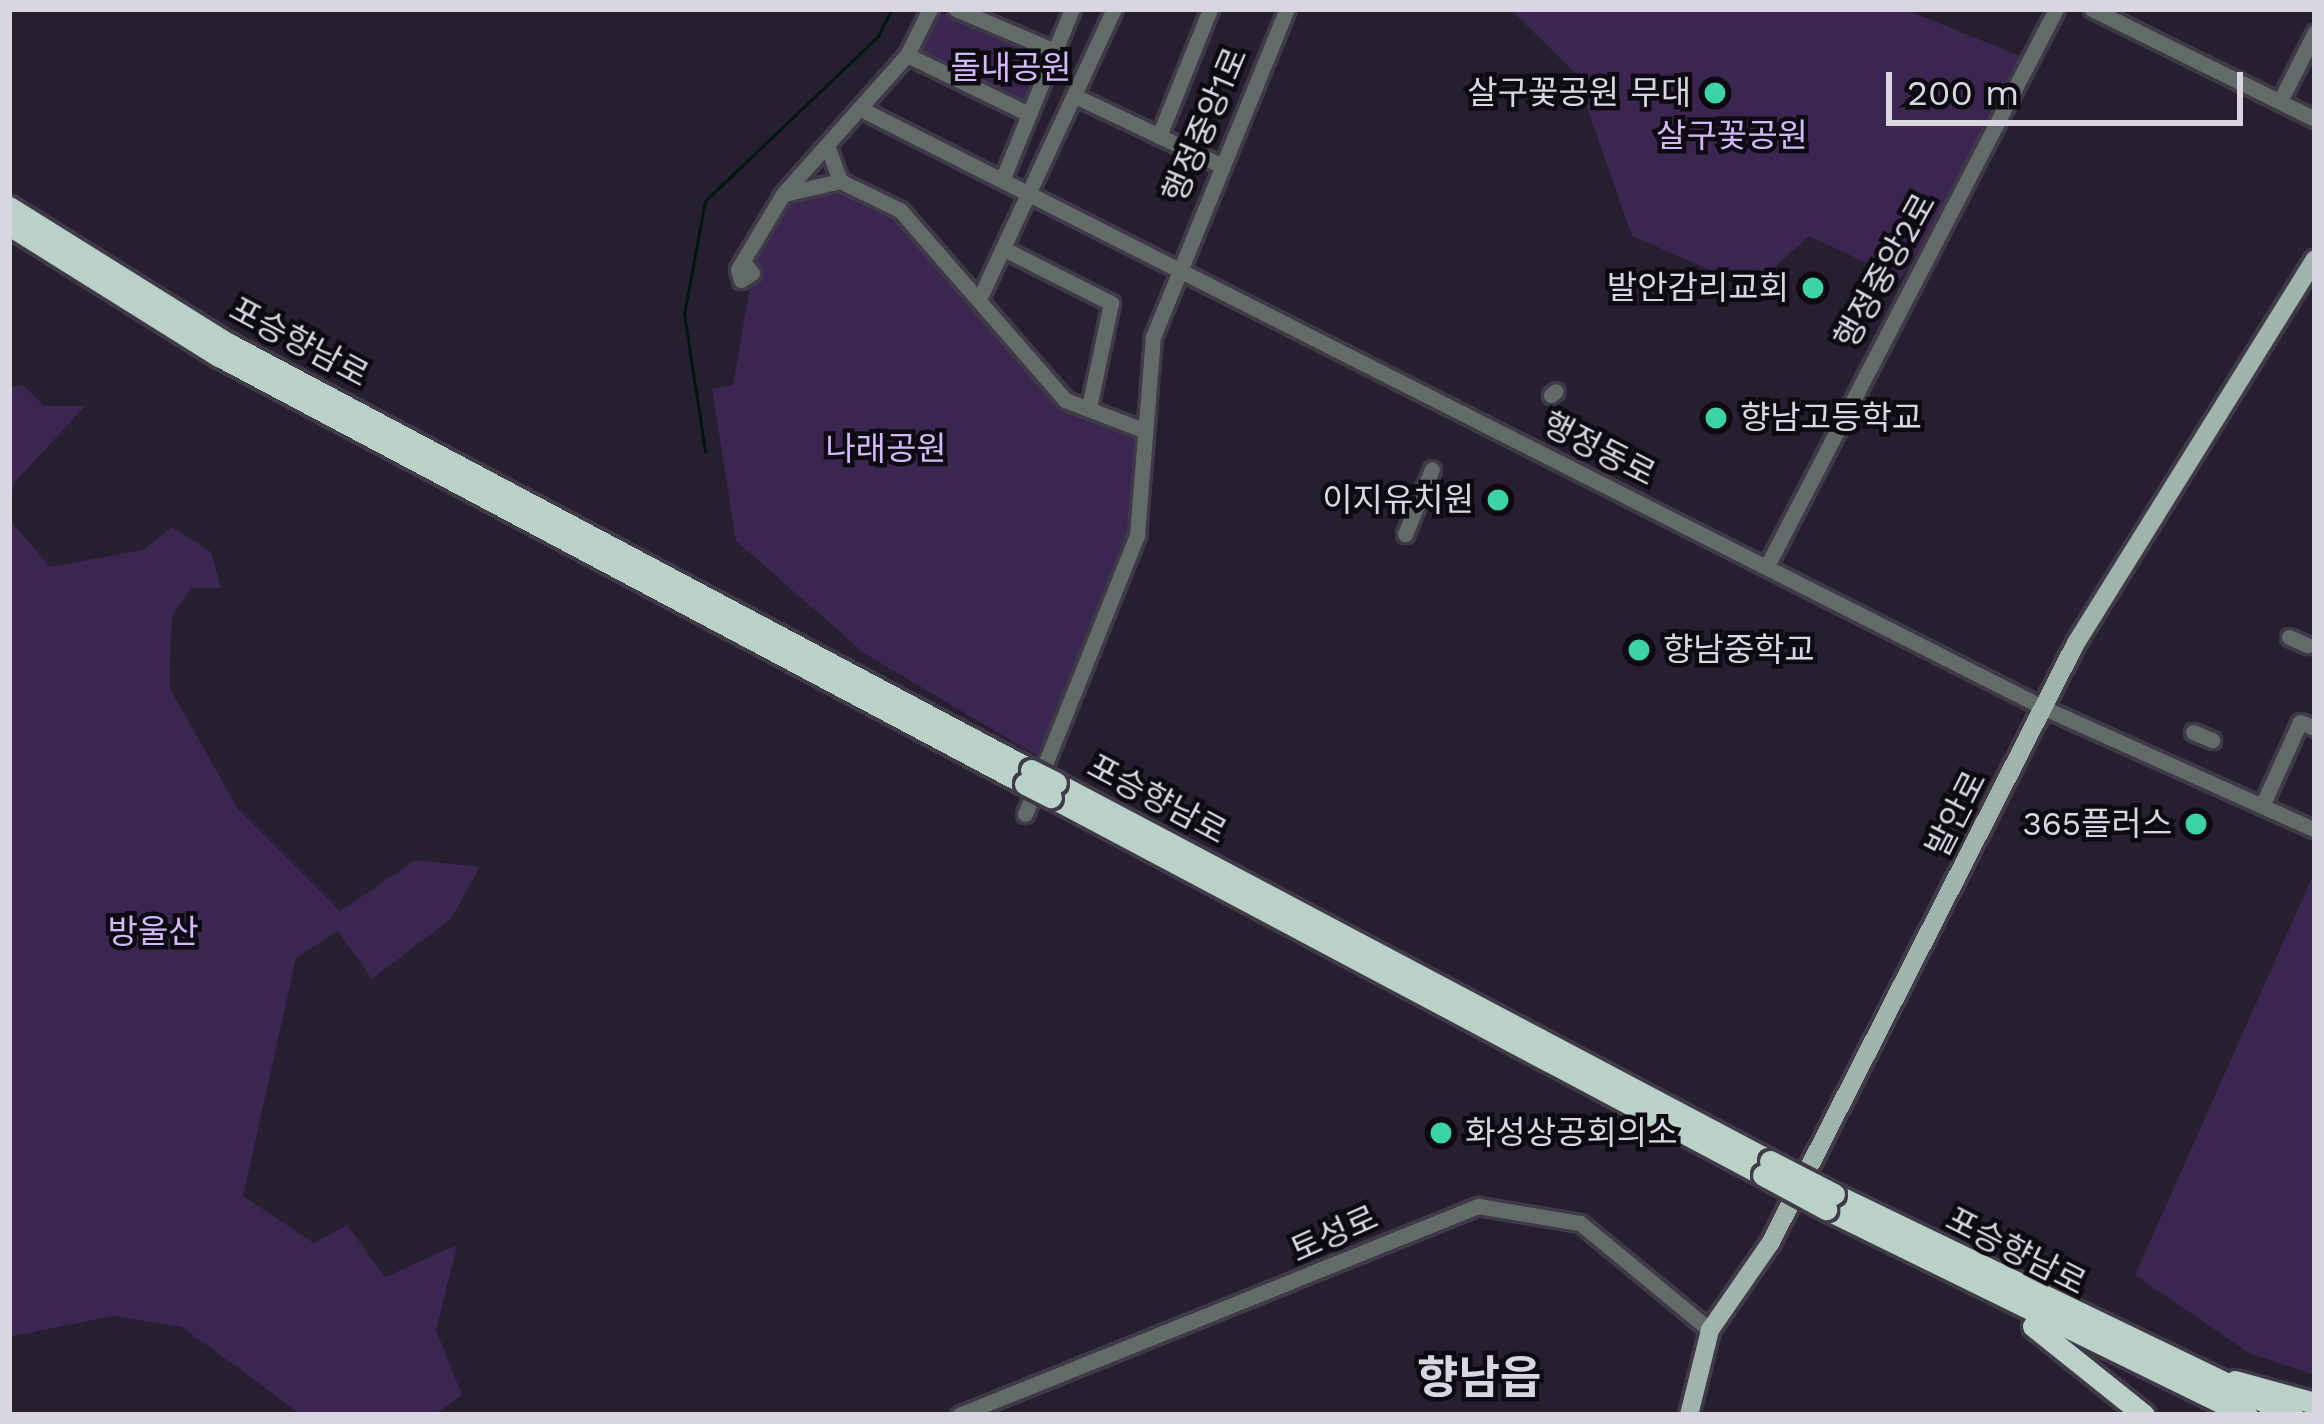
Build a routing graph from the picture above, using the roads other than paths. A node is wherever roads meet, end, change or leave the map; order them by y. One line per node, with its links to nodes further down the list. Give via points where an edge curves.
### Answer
1 (930, 9): 11 (street)
2 (956, 9): 10 (street)
3 (1072, 9): 10 (street)
4 (1114, 9): 12 (street)
5 (1210, 9): 17 (street)
6 (1287, 9): 19 (street, 행정중앙1로)
7 (2056, 9): 35 (street, 행정중앙2로)
8 (2092, 9): 13 (street)
9 (2314, 39): 13 (street)
10 (1055, 51): 15 (street)
11 (907, 55): 14 (street); 15 (street)
12 (1077, 97): 17 (street); 23 (street)
13 (2281, 101): 16 (street)
14 (861, 109): 18 (street); 20 (street, 행정동로)
15 (1029, 113): 20 (street)
16 (2315, 119)
17 (1159, 136): 19 (street)
18 (827, 145): 21 (street); 22 (street)
19 (1220, 165): 29 (street, 행정중앙1로)
20 (1003, 178): 23 (street, 행정동로)
21 (840, 182): 22 (street); 30 (street, via 900,210)
22 (783, 194): 28 (street)
23 (1036, 194): 26 (street); 29 (street, 행정동로)
24 (9, 207): 42 (highway, 포승향남로, via 227,343)
25 (9, 225): 42 (highway, 포승향남로, via 219,356)
26 (1006, 250): 30 (street); 31 (street, via 1111,303)
27 (2315, 259): 38 (main road, 발안로)
28 (746, 264)
29 (1179, 265): 32 (street, 행정중앙1로); 35 (street, 행정동로)
30 (982, 293): 31 (street, via 1046,381)
31 (1089, 407): 32 (street)
32 (1138, 428): 44 (street, 행정중앙1로, via 1137,535)
33 (1432, 469): 34 (street)
34 (1405, 534)
35 (1768, 564): 38 (street, 행정동로)
36 (2288, 637): 37 (street)
37 (2307, 645)
38 (2044, 708): 43 (street, 행정동로); 48 (main road, 발안로, via 1771,1242)
39 (2315, 728): 43 (street, via 2300,722)
40 (2193, 732): 41 (street)
41 (2212, 740)
42 (1028, 777): 46 (highway, 포승향남로, bridge)
43 (2262, 806): 45 (street, 행정동로)
44 (1025, 814)
45 (2315, 830)
46 (1830, 1201): 47 (highway, 포승향남로); 49 (highway, 포승향남로)
47 (1999, 1299): 53 (highway); 54 (highway, 포승향남로)
48 (1710, 1330): 51 (street, 토성로, via 1580,1223 1478,1206); 52 (main road, 발안로)
49 (2193, 1373): 50 (highway); 55 (highway, 포승향남로)
50 (2315, 1403)
51 (958, 1415)
52 (1689, 1415)
53 (2144, 1415)
54 (2247, 1415)
55 (2292, 1415)

